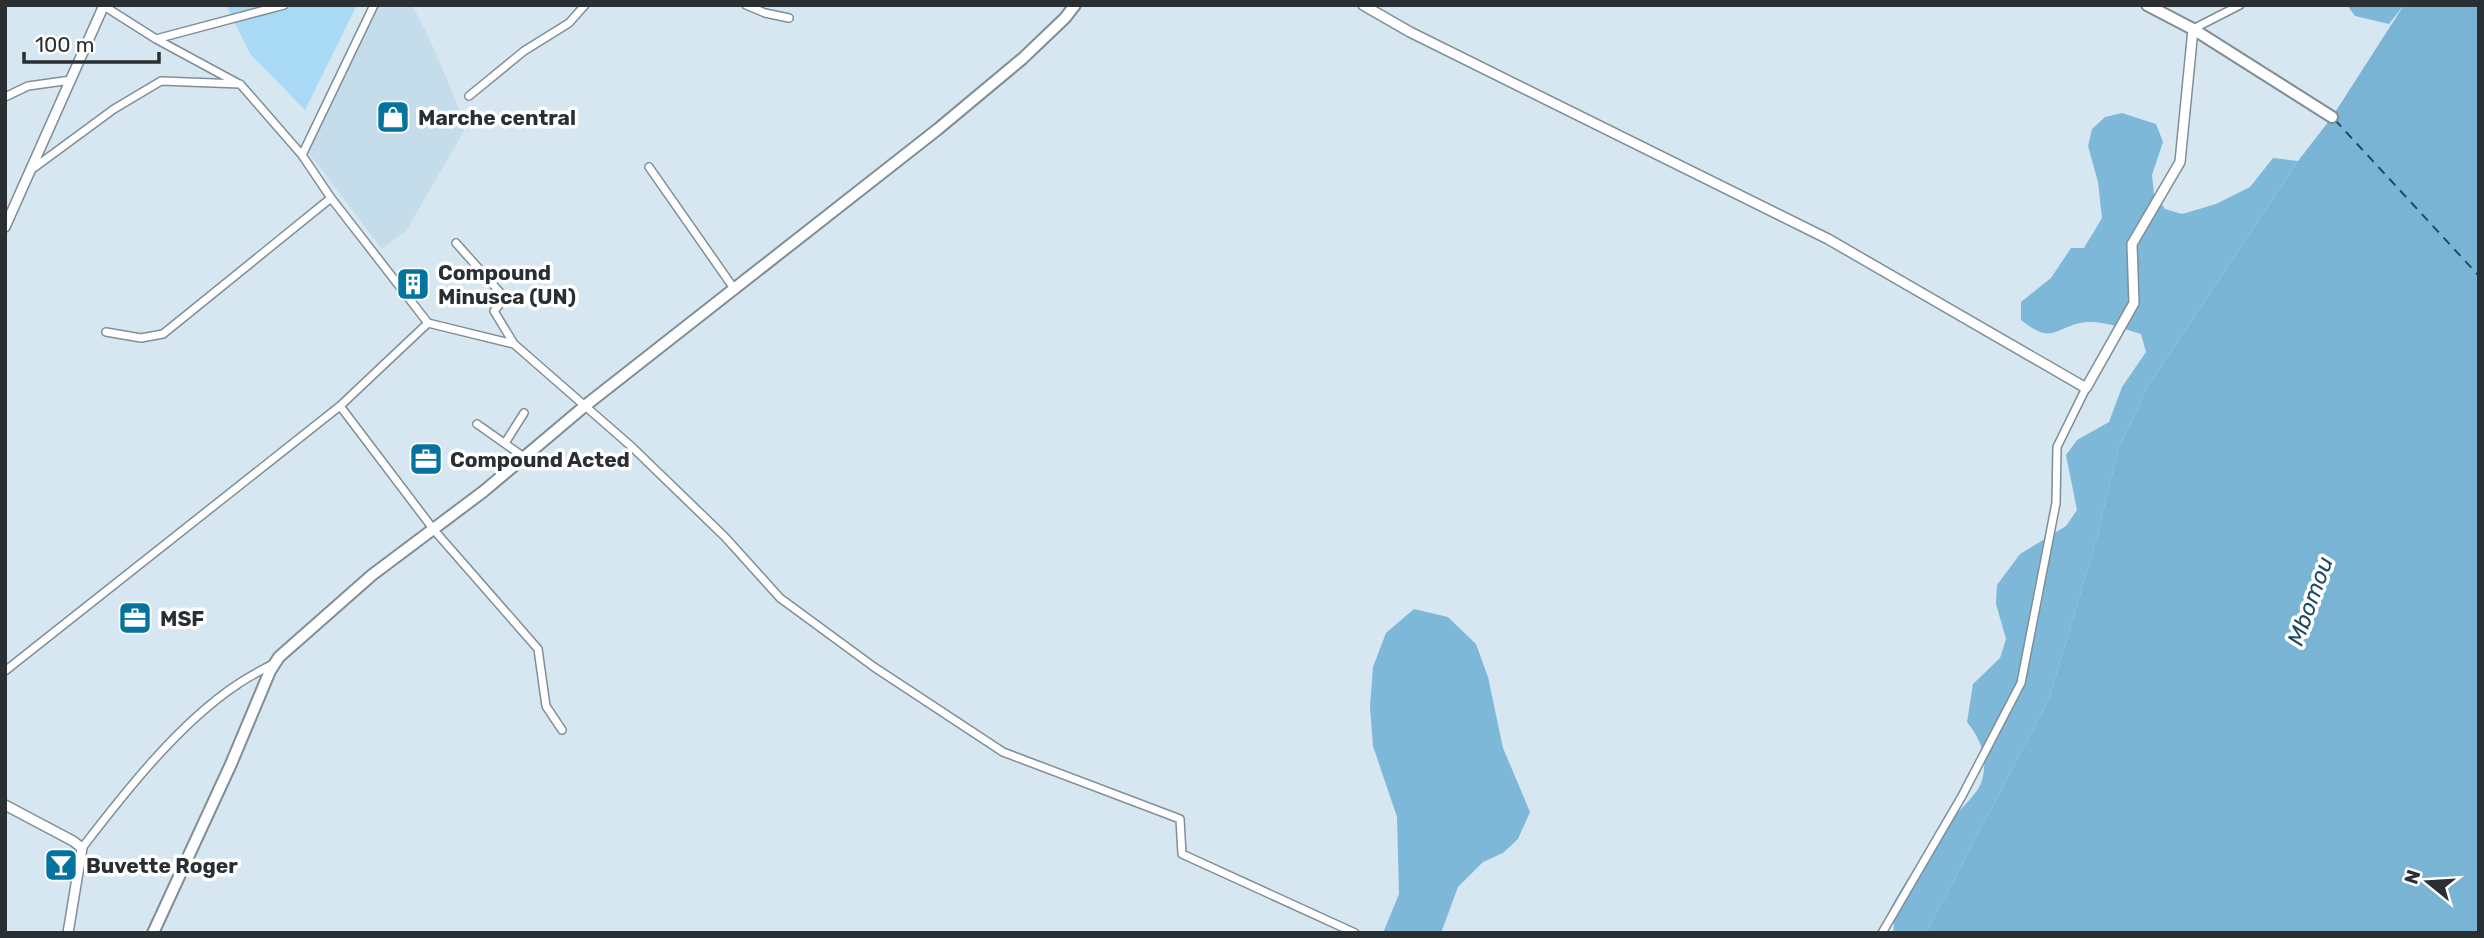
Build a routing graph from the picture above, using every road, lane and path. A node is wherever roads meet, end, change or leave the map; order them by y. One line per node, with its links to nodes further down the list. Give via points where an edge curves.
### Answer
1 (103, 5): 12 (street); 13 (street)
2 (284, 5): 12 (street)
3 (374, 5): 18 (street)
4 (585, 5): 15 (street, via 569,23 524,51)
5 (746, 5): 10 (street)
6 (1075, 5): 24 (main road, via 1023,59)
7 (1363, 5): 28 (street, via 1828,239)
8 (2147, 5): 11 (main road)
9 (2239, 5): 11 (street)
10 (789, 18)
11 (2193, 29): 17 (main road); 28 (street, via 2180,162 2132,244 2134,303)
12 (156, 39): 14 (street)
13 (71, 80): 16 (street, via 28,86); 20 (street)
14 (242, 85): 18 (street); 20 (street, via 161,81 114,109)
15 (469, 96)
16 (5, 97)
17 (2332, 117)
18 (302, 155): 21 (street)
19 (649, 167): 24 (street)
20 (31, 171): 22 (street)
21 (331, 198): 25 (street); 26 (street, via 163,334 141,338)
22 (5, 228)
23 (456, 243): 27 (street, via 505,298 494,312)
24 (735, 290): 29 (main road)
25 (428, 323): 27 (street); 30 (street)
26 (106, 332)
27 (514, 344): 29 (street)
28 (2086, 388): 44 (street, via 2057,447 2056,503 2021,683)
29 (586, 405): 34 (main road); 43 (street, via 725,537 780,598 874,667 1003,751 1180,819 1182,854)
30 (340, 406): 35 (street); 37 (street)
31 (524, 413): 33 (street)
32 (477, 424): 33 (street)
33 (505, 443): 34 (street)
34 (524, 457): 35 (main road)
35 (434, 530): 36 (main road, via 372,575); 38 (street, via 538,649 546,706)
36 (274, 664): 40 (street, via 237,684 177,734); 42 (main road)
37 (5, 671)
38 (562, 730)
39 (5, 805): 40 (street)
40 (82, 848): 41 (street)
41 (68, 933)
42 (153, 933)
43 (1355, 933)
44 (1882, 933)

